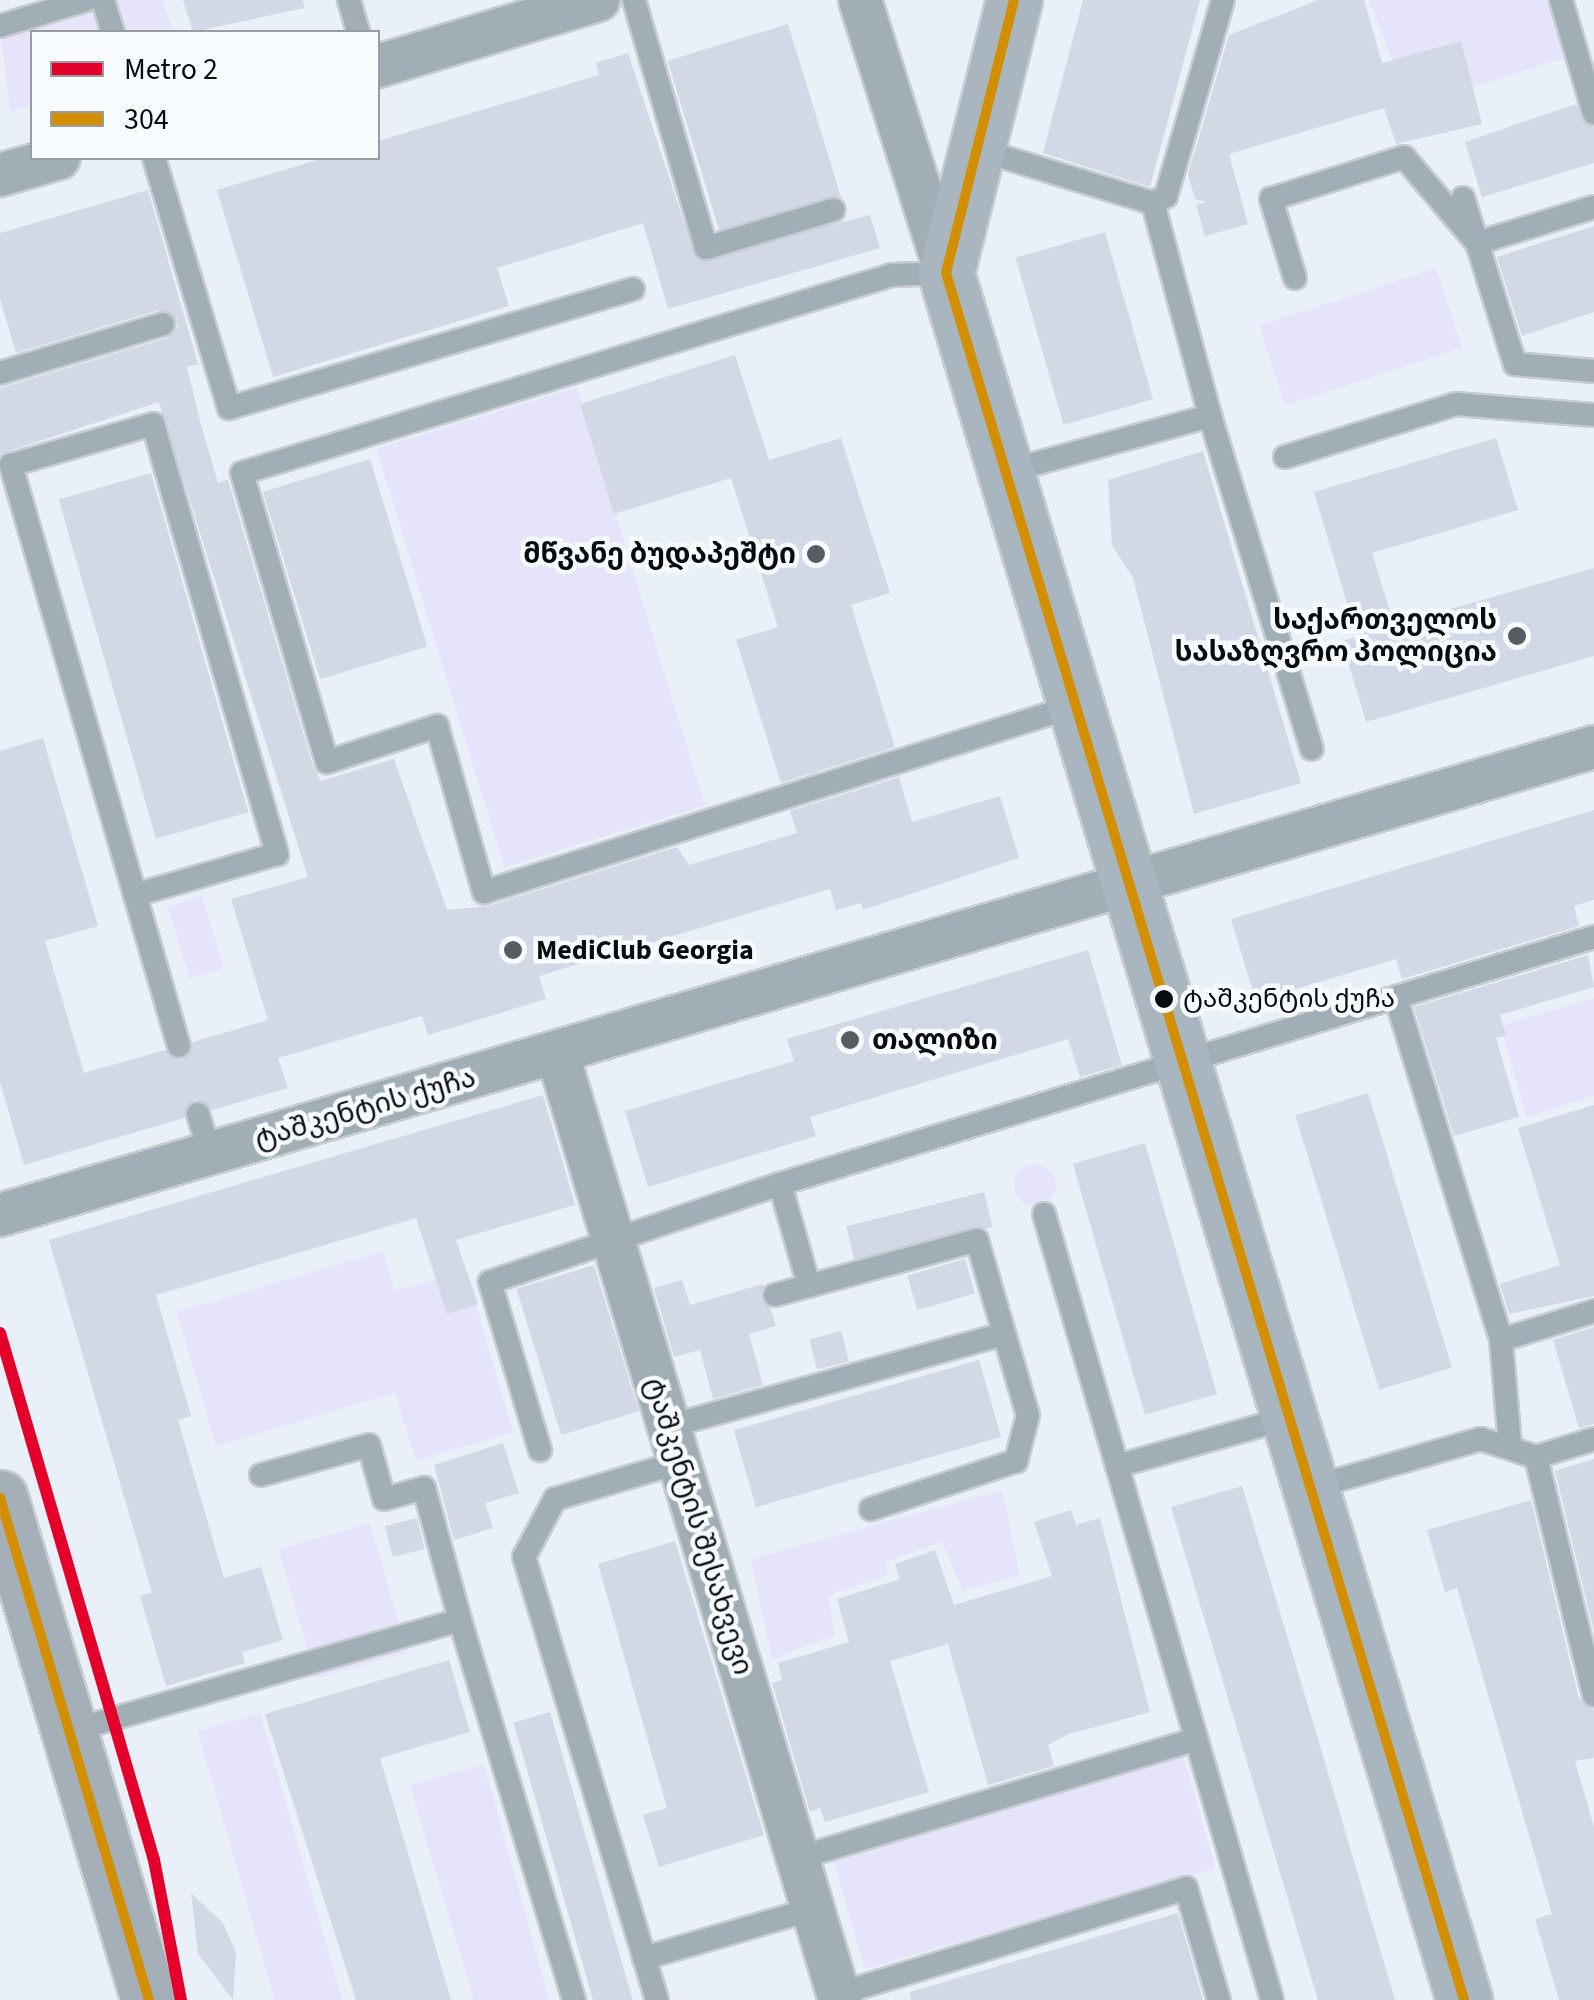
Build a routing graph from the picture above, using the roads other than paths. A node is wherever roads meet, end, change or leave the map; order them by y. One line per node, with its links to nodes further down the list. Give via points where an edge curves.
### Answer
1 (86, 0): 10 (lane)
2 (104, 0): 11 (lane)
3 (349, 0): 12 (lane)
4 (634, 0): 22 (lane, via 706,248)
5 (860, 0): 24 (street)
6 (1014, 0): 15 (main road)
7 (1224, 0): 20 (lane, via 1176,177)
8 (1561, 0): 14 (lane)
9 (590, 1): 13 (street)
10 (0, 26)
11 (112, 30)
12 (357, 30)
13 (380, 65)
14 (1594, 113)
15 (974, 148): 20 (lane); 24 (main road)
16 (52, 160): 18 (street)
17 (155, 160): 26 (lane, via 229,408)
18 (0, 175)
19 (1463, 198): 23 (lane)
20 (1153, 203): 30 (lane)
21 (1594, 208): 23 (lane)
22 (833, 210)
23 (1477, 243): 25 (lane, via 1404,157 1272,199); 28 (lane, via 1515,364)
24 (946, 272): 33 (main road); 34 (lane, via 892,275 242,473 327,762 438,726 484,892)
25 (1295, 278)
26 (633, 289)
27 (164, 324): 29 (lane)
28 (1594, 371)
29 (0, 373)
30 (1210, 416): 33 (lane); 36 (lane)
31 (1594, 416): 32 (lane, via 1456,404)
32 (1285, 457)
33 (1005, 472): 34 (main road)
34 (1071, 707): 37 (main road)
35 (1594, 747): 37 (street, ტაშკენტის ქუჩა)
36 (1312, 748)
37 (1124, 885): 42 (street, ტაშკენტის ქუჩა); 43 (main road)
38 (135, 895): 38 (lane, via 12,464 154,424 277,854); 41 (lane)
39 (1594, 937): 40 (lane)
40 (1396, 998): 43 (lane); 52 (lane)
41 (179, 1046)
42 (556, 1052): 46 (street, ტაშკენტის ქუჩა, via 204,1134); 47 (street, ტაშკენტის შესახვევი)
43 (1179, 1064): 44 (lane); 53 (main road)
44 (780, 1184): 47 (lane); 48 (lane)
45 (1044, 1214): 59 (lane)
46 (0, 1215)
47 (613, 1242): 55 (street, ტაშკენტის შესახვევი); 57 (lane, via 490,1282)
48 (809, 1286): 49 (lane); 51 (lane, via 977,1240)
49 (774, 1296)
50 (1594, 1311): 52 (lane)
51 (1004, 1334): 55 (lane); 63 (lane, via 1028,1415 1016,1460)
52 (1502, 1340): 56 (lane)
53 (1288, 1418): 59 (lane); 61 (main road)
54 (1594, 1439): 58 (lane)
55 (675, 1444): 68 (street, ტაშკენტის შესახვევი); 70 (lane, via 555,1499 524,1557)
56 (1510, 1444): 58 (lane); 61 (lane, via 1481,1440)
57 (540, 1450)
58 (1536, 1457): 65 (lane)
59 (1117, 1466): 67 (lane)
60 (260, 1475): 64 (lane, via 369,1445 384,1499 424,1488)
61 (1310, 1488): 77 (main road)
62 (0, 1498): 66 (main road)
63 (872, 1508)
64 (460, 1620): 66 (lane); 73 (lane)
65 (1594, 1694)
66 (70, 1730): 72 (main road)
67 (1196, 1738): 68 (lane); 76 (lane)
68 (798, 1858): 69 (street, ტაშკენტის შესახვევი)
69 (813, 1908): 70 (lane); 71 (street, ტაშკენტის შესახვევი)
70 (644, 1958): 74 (lane)
71 (839, 1997): 75 (lane, via 1186,1888)
72 (150, 2000)
73 (574, 2000)
74 (657, 2000)
75 (1219, 2000)
76 (1272, 2000)
77 (1464, 2000)

